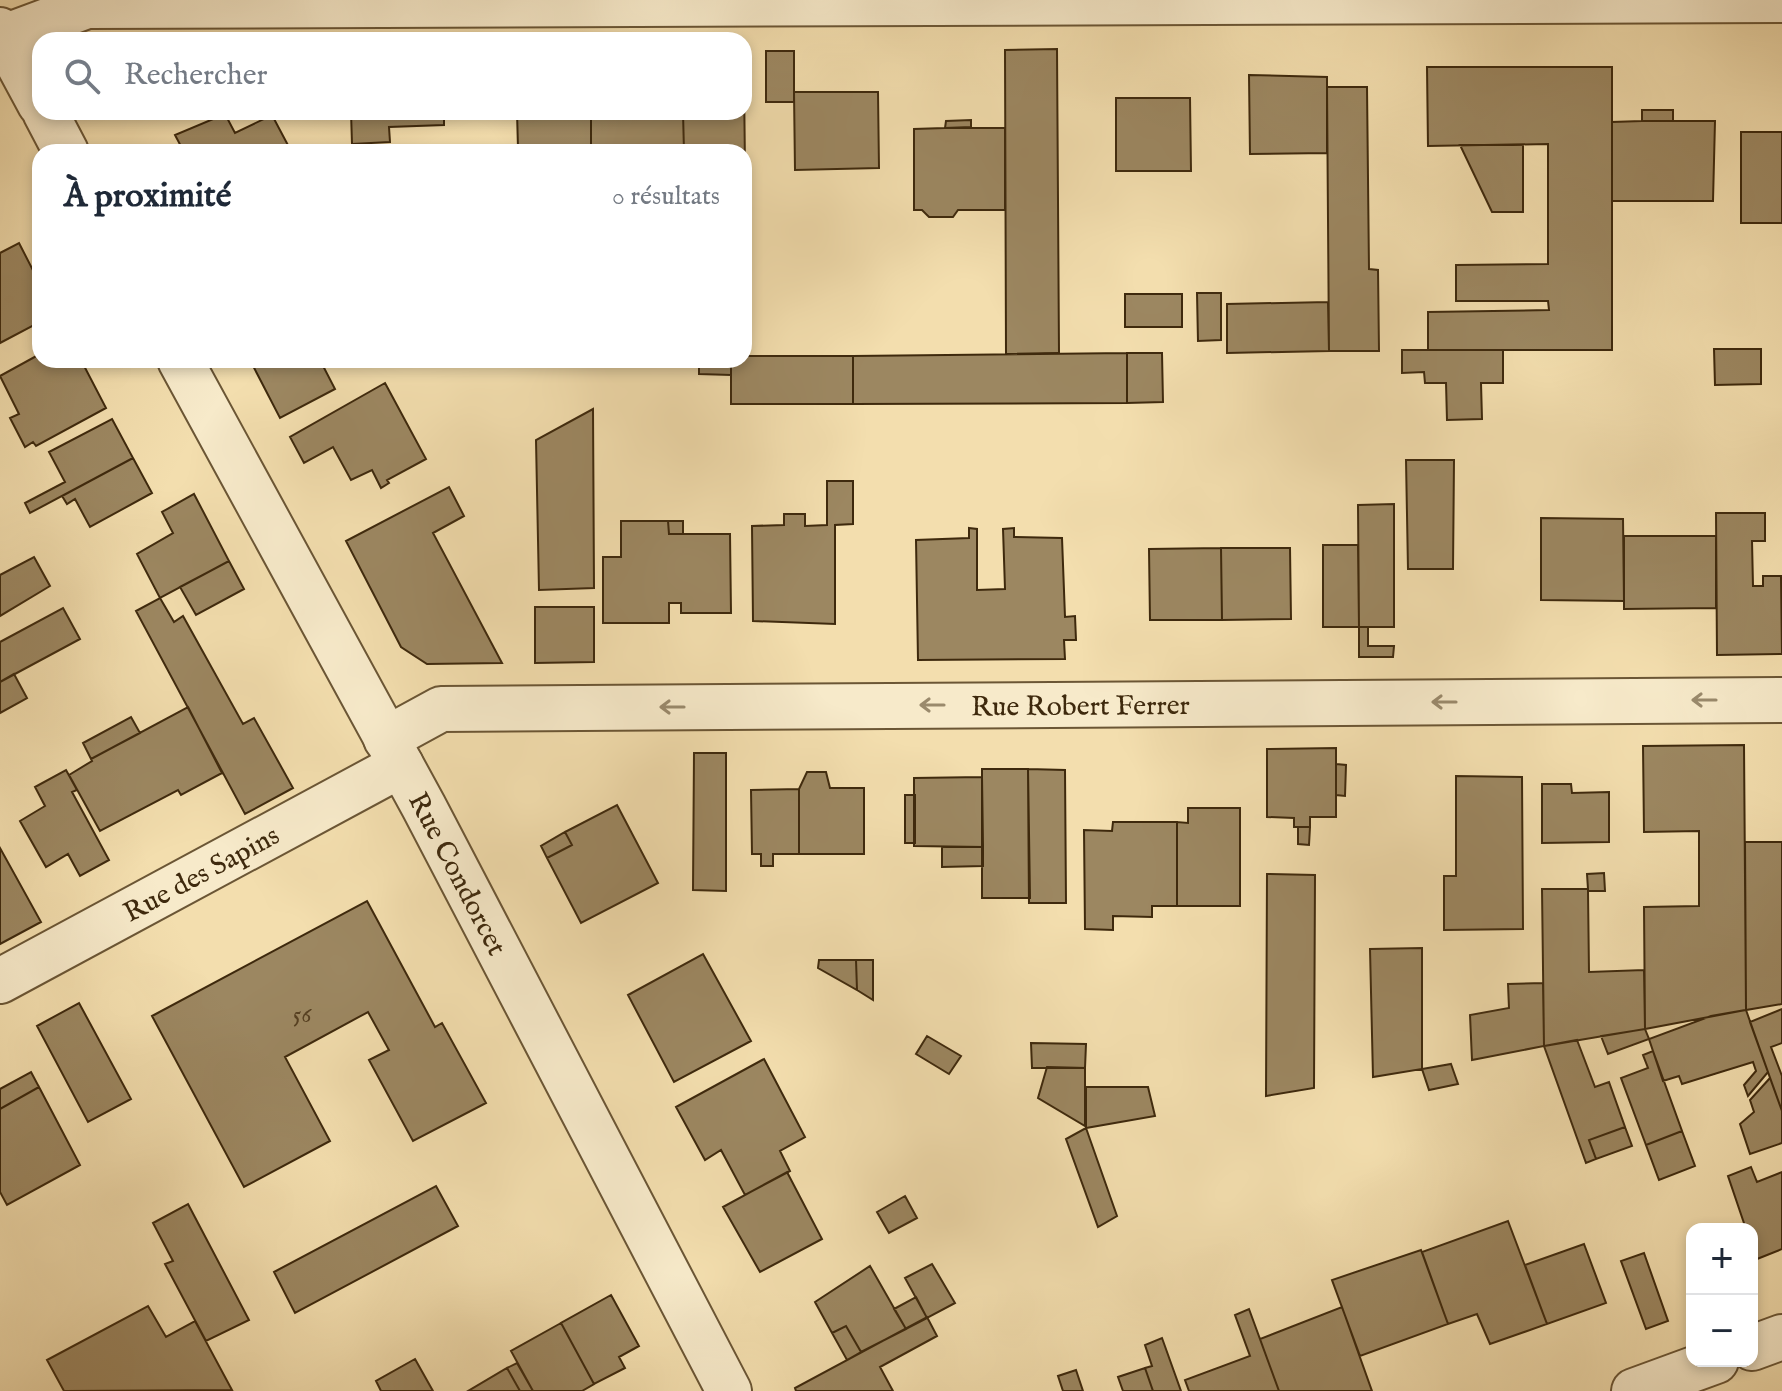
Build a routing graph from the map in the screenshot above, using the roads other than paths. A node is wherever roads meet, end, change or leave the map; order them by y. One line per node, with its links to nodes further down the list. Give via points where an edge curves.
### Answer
1 (1782, 0): 2 (street, via 87,6)
2 (2, 33): 3 (street)
3 (32, 89)
4 (49, 120): 5 (street)
5 (62, 144)
6 (184, 368): 8 (street, Rue Condorcet)
7 (1782, 700): 8 (street, Rue Robert Ferrer, one-way to 8, via 441,709)
8 (394, 752): 9 (street, Rue des Sapins); 13 (street, Rue Condorcet)
9 (0, 981)
10 (1782, 1337): 11 (street)
11 (1758, 1346)
12 (1700, 1367): 14 (street)
13 (721, 1388)
14 (1634, 1391)

